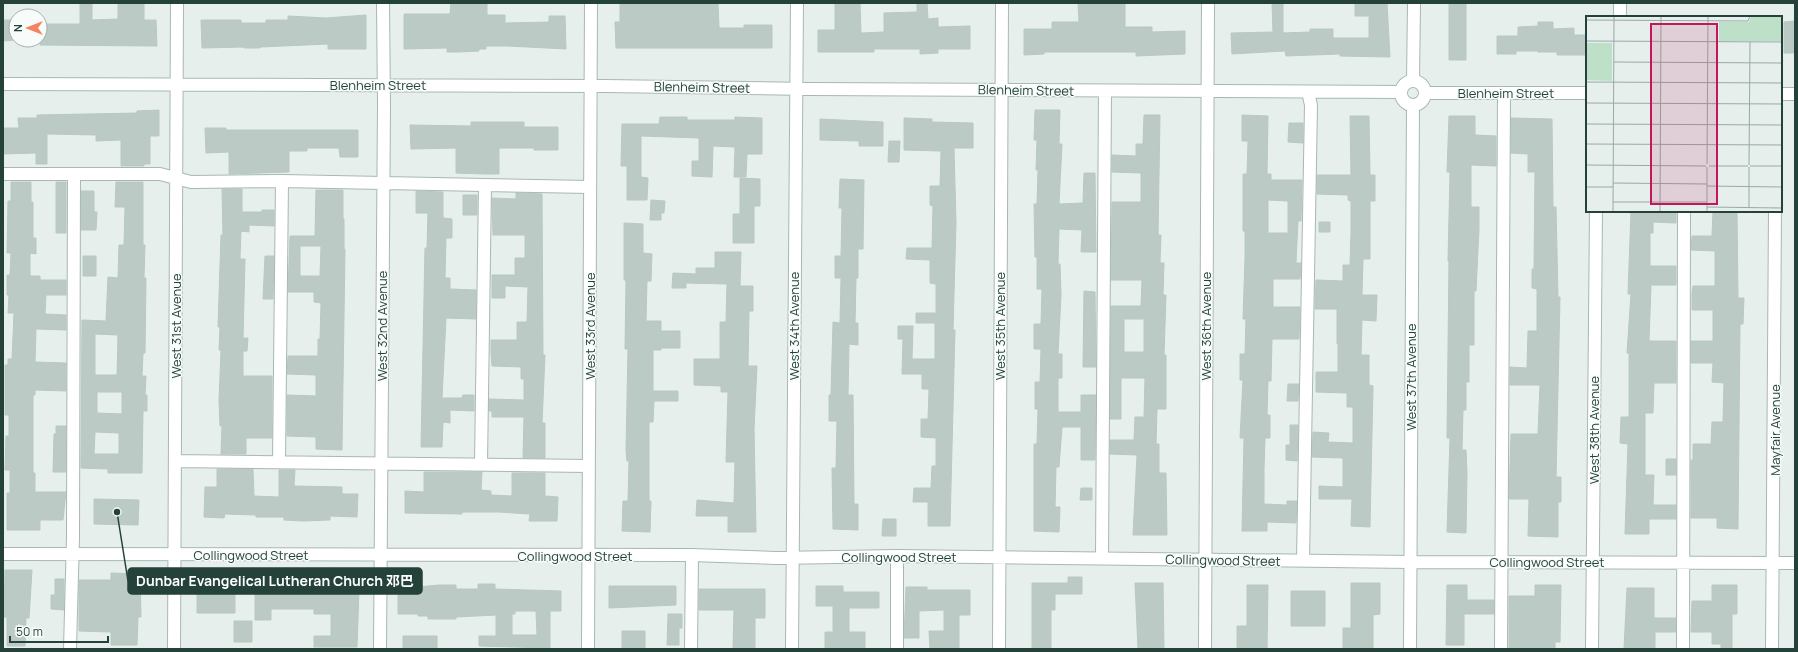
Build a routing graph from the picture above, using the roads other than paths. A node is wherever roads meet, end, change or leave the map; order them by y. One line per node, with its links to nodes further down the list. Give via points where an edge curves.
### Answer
1 (177, 3): 12 (street, West 31st Avenue)
2 (383, 3): 13 (street, West 32nd Avenue)
3 (591, 3): 14 (street, West 33rd Avenue)
4 (797, 3): 15 (street, West 34th Avenue)
5 (1002, 3): 16 (street, West 35th Avenue)
6 (1208, 3): 18 (street, West 36th Avenue)
7 (1414, 3): 10 (street)
8 (1620, 3): 9 (street)
9 (1620, 16)
10 (1413, 81): 20 (street, via 1404,84); 21 (street, via 1422,84)
11 (3, 84): 12 (street, Blenheim Street)
12 (177, 84): 13 (street, Blenheim Street); 29 (street, West 31st Avenue)
13 (383, 84): 14 (street, Blenheim Street); 31 (street, West 32nd Avenue)
14 (591, 86): 15 (street, Blenheim Street); 33 (street, West 33rd Avenue)
15 (795, 89): 16 (street, Blenheim Street); 49 (street, West 34th Avenue)
16 (1001, 90): 17 (street, Blenheim Street); 50 (street, West 35th Avenue)
17 (1105, 91): 18 (street, Blenheim Street); 51 (street)
18 (1207, 91): 19 (street, Blenheim Street); 52 (street, West 36th Avenue)
19 (1308, 92): 20 (street, Blenheim Street); 53 (street, via 1310,105)
20 (1401, 92): 26 (street, via 1404,101)
21 (1425, 93): 22 (street, Blenheim Street); 26 (street, via 1421,102)
22 (1504, 93): 23 (street, Blenheim Street); 55 (street)
23 (1586, 93)
24 (1782, 94): 25 (street)
25 (1795, 94)
26 (1412, 105): 54 (street, West 37th Avenue)
27 (3, 174): 28 (street)
28 (74, 175): 29 (street, via 160,174); 43 (street)
29 (176, 178): 30 (street, via 191,182); 37 (street, West 31st Avenue)
30 (282, 181): 31 (street); 38 (street)
31 (383, 183): 32 (street); 39 (street, West 32nd Avenue)
32 (485, 186): 33 (street); 40 (street)
33 (590, 187): 41 (street, West 33rd Avenue)
34 (1596, 212): 56 (street, West 38th Avenue)
35 (1684, 212): 57 (street)
36 (1775, 212): 58 (street, Mayfair Avenue)
37 (175, 461): 38 (street); 44 (street, West 31st Avenue)
38 (279, 462): 39 (street)
39 (381, 462): 40 (street); 45 (street, West 32nd Avenue)
40 (481, 464): 41 (street)
41 (589, 466): 47 (street, West 33rd Avenue)
42 (3, 554): 43 (street, Collingwood Street)
43 (72, 554): 44 (street, Collingwood Street); 60 (street)
44 (174, 554): 45 (street, Collingwood Street); 61 (street, West 31st Avenue)
45 (381, 555): 47 (street, Collingwood Street); 62 (street, West 32nd Avenue)
46 (692, 555): 47 (street, Collingwood Street); 49 (street, Collingwood Street); 64 (street)
47 (588, 556): 63 (street, West 33rd Avenue)
48 (897, 556): 49 (street, Collingwood Street); 50 (street, Collingwood Street); 66 (street)
49 (793, 558): 65 (street, West 34th Avenue)
50 (1000, 558): 51 (street, Collingwood Street); 67 (street, West 35th Avenue)
51 (1102, 558): 52 (street, Collingwood Street)
52 (1205, 560): 53 (street, Collingwood Street); 68 (street, West 36th Avenue)
53 (1303, 561): 54 (street, Collingwood Street)
54 (1410, 562): 55 (street, Collingwood Street); 69 (street, West 37th Avenue)
55 (1502, 562): 56 (street, Collingwood Street); 70 (street)
56 (1593, 562): 57 (street, Collingwood Street); 71 (street, West 38th Avenue)
57 (1684, 563): 58 (street, Collingwood Street); 72 (street)
58 (1773, 563): 59 (street, Collingwood Street); 73 (street, Mayfair Avenue)
59 (1795, 563)
60 (70, 649)
61 (174, 649)
62 (380, 649)
63 (588, 649)
64 (691, 649)
65 (792, 649)
66 (897, 649)
67 (999, 649)
68 (1205, 649)
69 (1410, 649)
70 (1501, 649)
71 (1592, 649)
72 (1683, 649)
73 (1772, 649)

